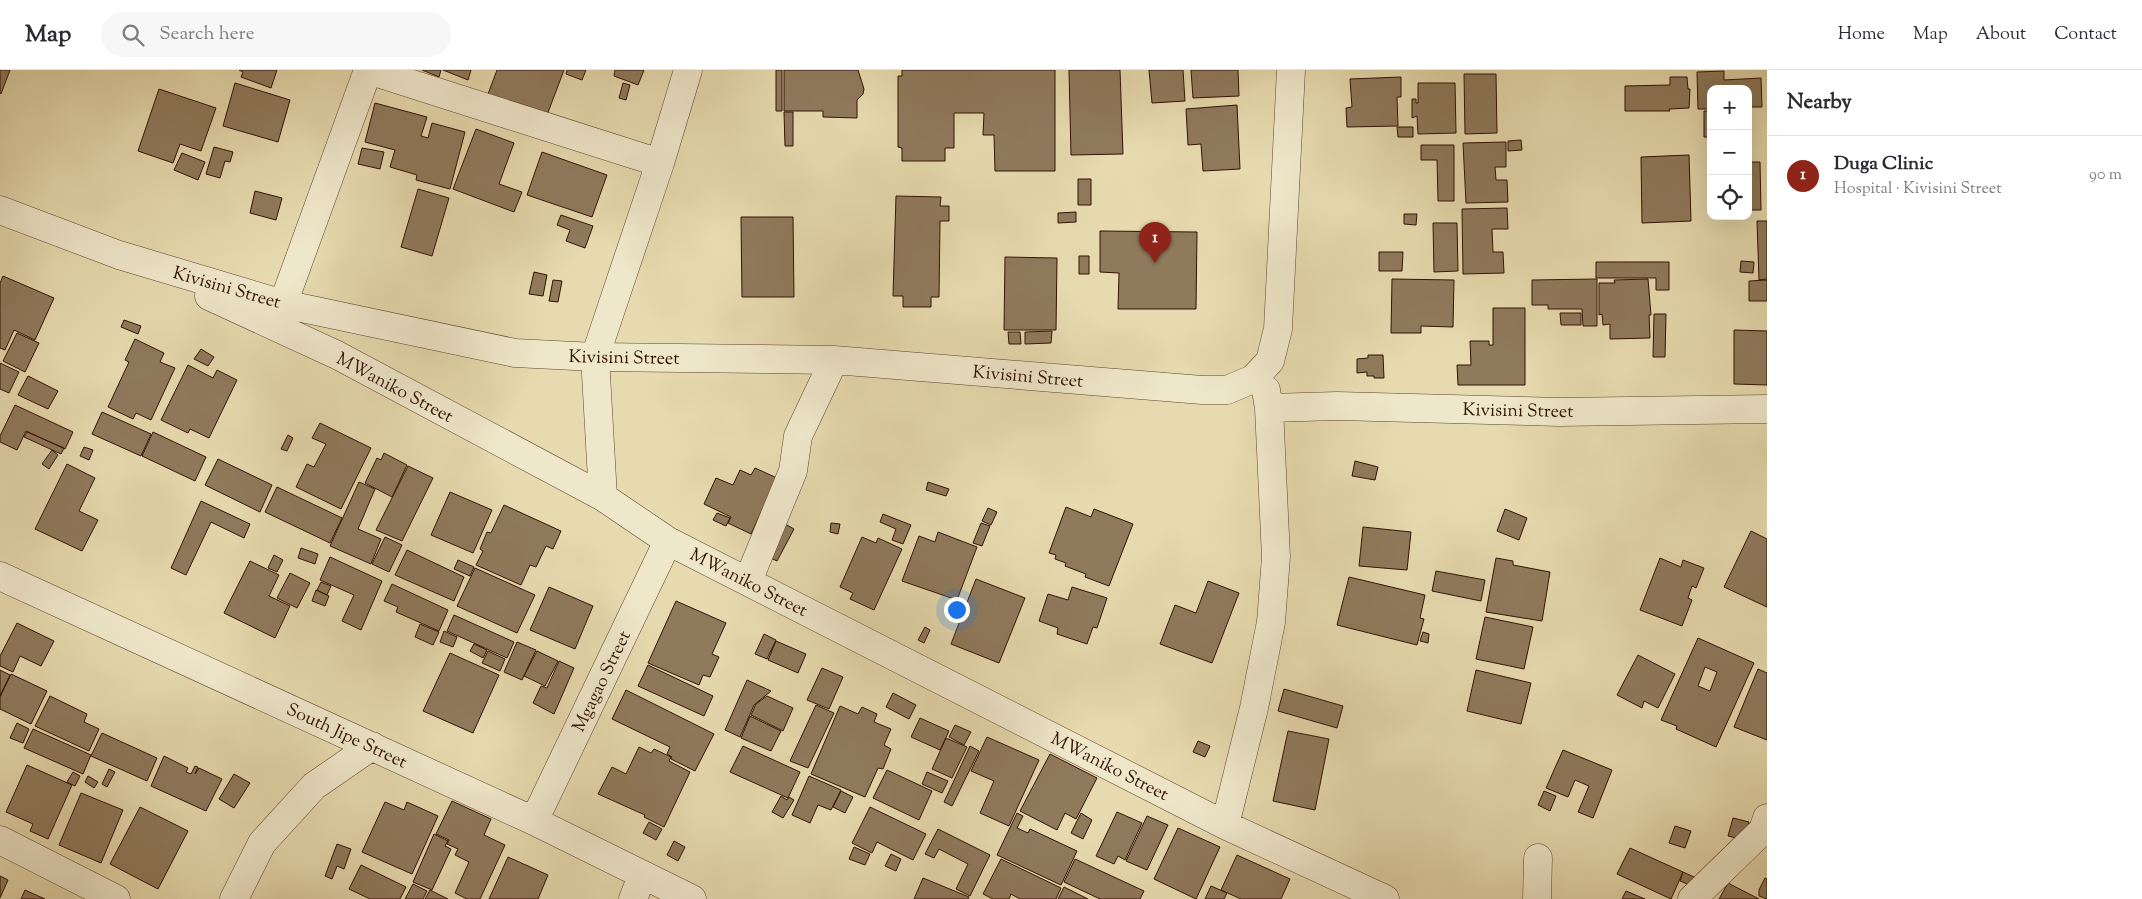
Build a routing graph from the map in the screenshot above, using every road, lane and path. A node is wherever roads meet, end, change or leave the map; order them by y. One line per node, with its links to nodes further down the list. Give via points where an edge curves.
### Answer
1 (368, 70): 4 (street); 7 (street)
2 (688, 70): 4 (street)
3 (1291, 70): 10 (street, via 1278,329 1270,361)
4 (660, 162): 8 (street)
5 (0, 210): 6 (street, Kivisini Street)
6 (119, 255): 7 (street, Kivisini Street); 13 (street, MWaniko Street, via 337,355)
7 (283, 304): 8 (street, Kivisini Street, via 514,353)
8 (595, 357): 9 (street, Kivisini Street); 13 (street)
9 (834, 360): 10 (street, Kivisini Street, via 1202,390 1227,390 1253,379); 16 (street, via 798,436 793,471)
10 (1262, 370): 11 (street)
11 (1269, 408): 12 (street, Kivisini Street, via 1337,406 1559,412); 19 (street, via 1276,557 1271,622)
12 (1767, 410)
13 (603, 497): 14 (street, MWaniko Street)
14 (668, 541): 16 (street, MWaniko Street); 18 (street, Mgagao Street)
15 (0, 576): 17 (street, South Jipe Street)
16 (748, 581): 19 (street, MWaniko Street)
17 (372, 746): 18 (street, South Jipe Street); 25 (street, via 314,786 262,844)
18 (534, 821): 23 (street, South Jipe Street)
19 (1225, 825): 27 (street, MWaniko Street)
20 (1766, 825): 29 (street)
21 (0, 840): 24 (street)
22 (1538, 858): 28 (street)
23 (638, 887): 26 (street, South Jipe Street)
24 (116, 899)
25 (234, 899)
26 (692, 899)
27 (1385, 899)
28 (1537, 899)
29 (1692, 899)

